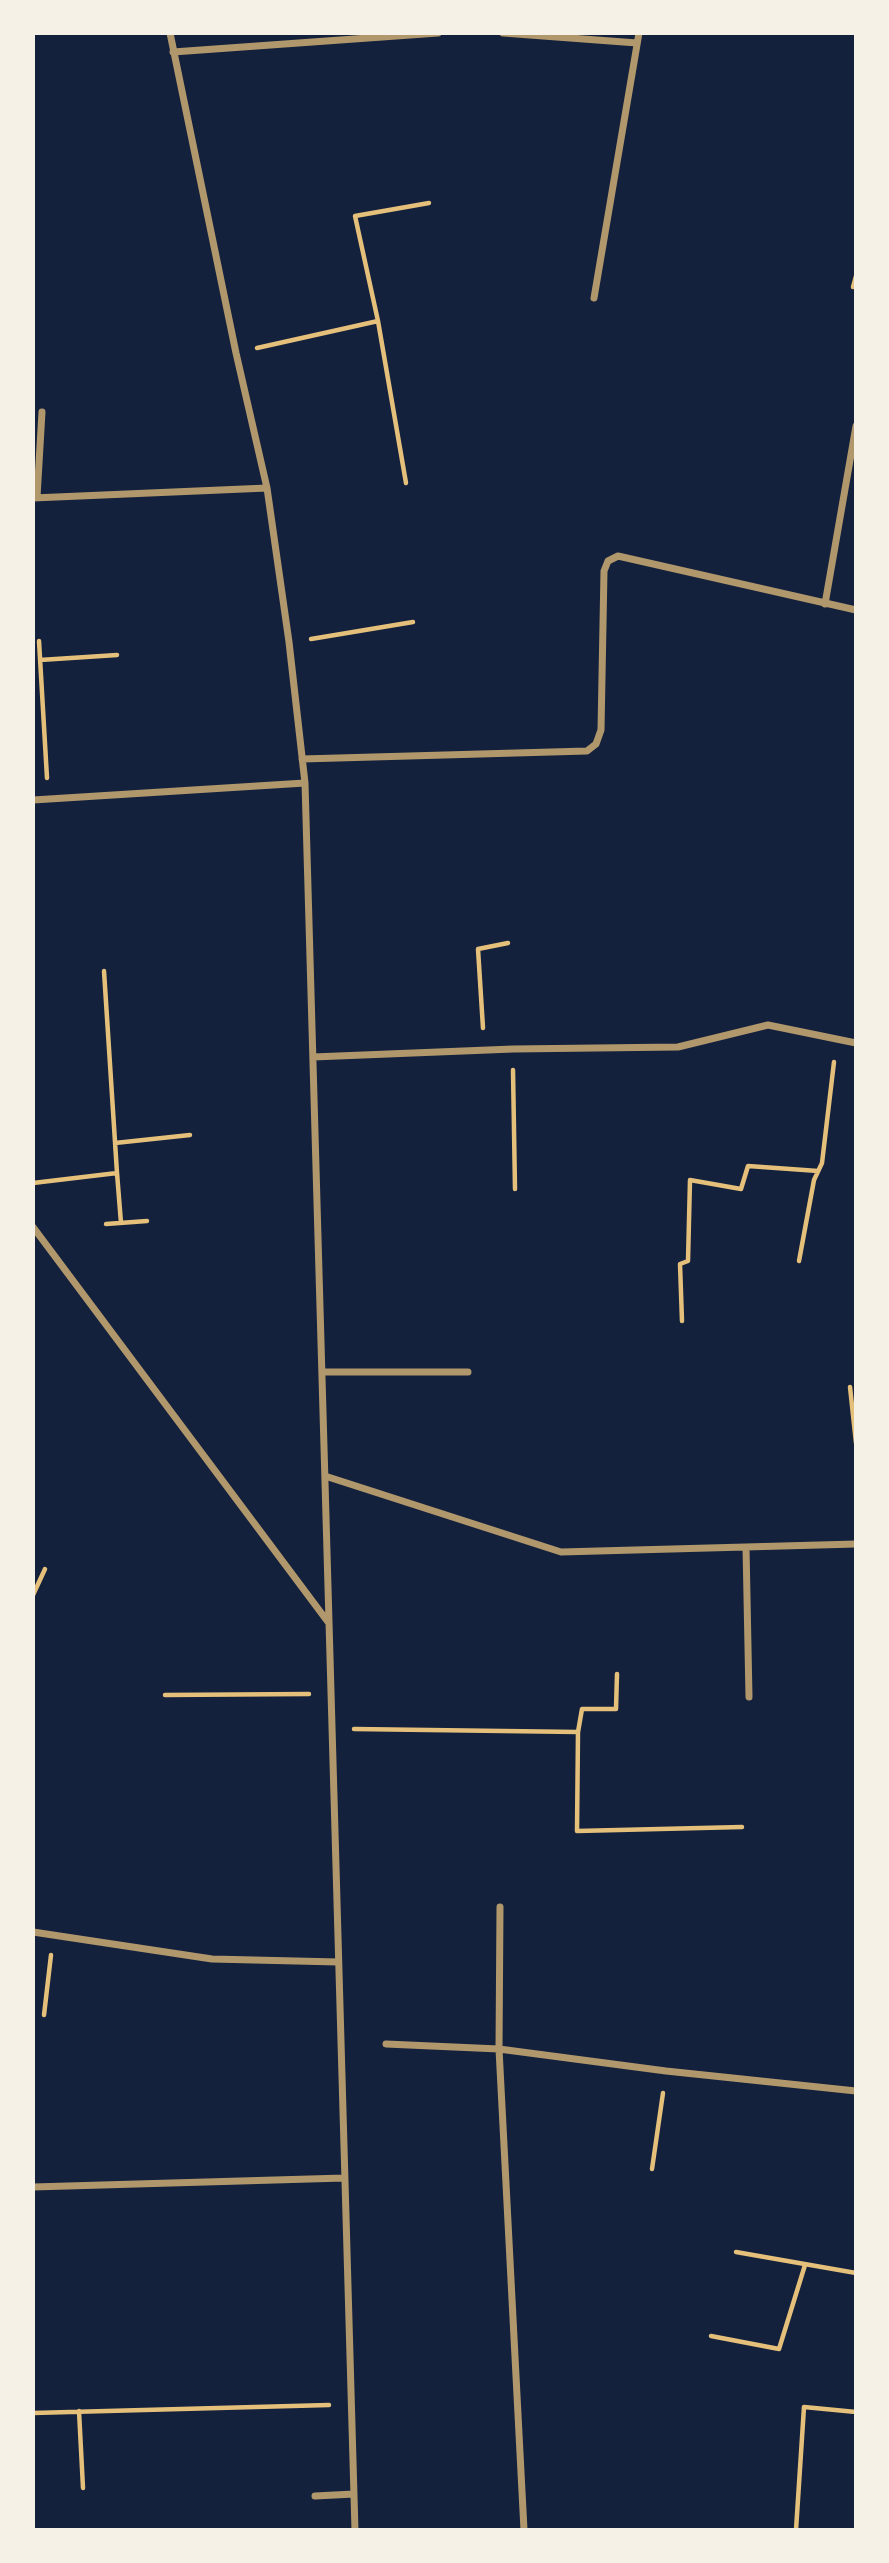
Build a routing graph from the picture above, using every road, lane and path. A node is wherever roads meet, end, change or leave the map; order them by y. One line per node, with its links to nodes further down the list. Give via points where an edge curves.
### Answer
1 (170, 33): 6 (street)
2 (438, 33): 6 (street)
3 (503, 33): 5 (street)
4 (639, 33): 5 (street)
5 (638, 43): 10 (street)
6 (173, 52): 12 (street)
7 (429, 203): 11 (path, via 355,216)
8 (856, 276): 9 (path)
9 (853, 287)
10 (594, 298)
11 (378, 321): 12 (path); 15 (path)
12 (236, 353): 16 (street)
13 (42, 412): 17 (street)
14 (856, 426): 18 (street)
15 (406, 483)
16 (267, 488): 17 (street); 22 (street)
17 (35, 498)
18 (825, 604): 19 (street); 25 (street, via 618,556 608,561 604,570 601,730 596,744 587,751)
19 (856, 610)
20 (413, 621): 22 (path)
21 (39, 640): 24 (path)
22 (289, 642): 25 (street)
23 (117, 655): 24 (path)
24 (40, 660): 27 (path)
25 (302, 760): 26 (street)
26 (305, 783): 27 (street); 35 (street)
27 (49, 799): 28 (street)
28 (33, 800)
29 (508, 943): 34 (path, via 478,949)
30 (104, 971): 37 (path)
31 (835, 1040): 32 (street); 33 (street, via 768,1025 678,1047); 38 (path, via 829,1116)
32 (856, 1043)
33 (513, 1049): 34 (street); 41 (path)
34 (484, 1050): 35 (street)
35 (313, 1057): 48 (street)
36 (190, 1135): 37 (path)
37 (115, 1143): 39 (path)
38 (818, 1171): 46 (path); 47 (path, via 748,1166 741,1189 690,1180 688,1261 680,1264)
39 (117, 1173): 40 (path); 43 (path)
40 (33, 1183)
41 (515, 1189)
42 (147, 1222): 43 (path)
43 (121, 1223): 44 (path)
44 (106, 1224)
45 (33, 1227): 57 (street)
46 (799, 1261)
47 (682, 1321)
48 (322, 1372): 49 (street); 52 (street)
49 (468, 1372)
50 (850, 1387): 51 (path)
51 (856, 1443)
52 (325, 1476): 54 (street, via 561,1552); 57 (street)
53 (856, 1544): 54 (street)
54 (746, 1547): 61 (street)
55 (45, 1569): 56 (path)
56 (33, 1595)
57 (329, 1623): 59 (street)
58 (617, 1674): 63 (path, via 615,1709 582,1709)
59 (331, 1694): 60 (path); 62 (street)
60 (165, 1695)
61 (749, 1698)
62 (332, 1729): 63 (path); 68 (street)
63 (579, 1732): 64 (path, via 577,1832)
64 (742, 1827)
65 (500, 1907): 71 (street)
66 (33, 1932): 67 (street)
67 (53, 1937): 68 (street, via 212,1959); 69 (path)
68 (338, 1962): 75 (street)
69 (44, 2015)
70 (386, 2044): 71 (street)
71 (499, 2049): 72 (street); 89 (street)
72 (666, 2071): 73 (street); 74 (path)
73 (856, 2091)
74 (652, 2169)
75 (344, 2178): 76 (street); 81 (street)
76 (33, 2187)
77 (736, 2252): 78 (path)
78 (805, 2265): 79 (path); 80 (path, via 779,2349)
79 (856, 2273)
80 (711, 2336)
81 (351, 2404): 82 (path); 86 (street)
82 (79, 2411): 84 (path); 85 (path)
83 (856, 2412): 90 (path, via 804,2407)
84 (33, 2413)
85 (83, 2488)
86 (354, 2494): 87 (street); 88 (street)
87 (315, 2496)
88 (355, 2530)
89 (524, 2530)
90 (796, 2530)

